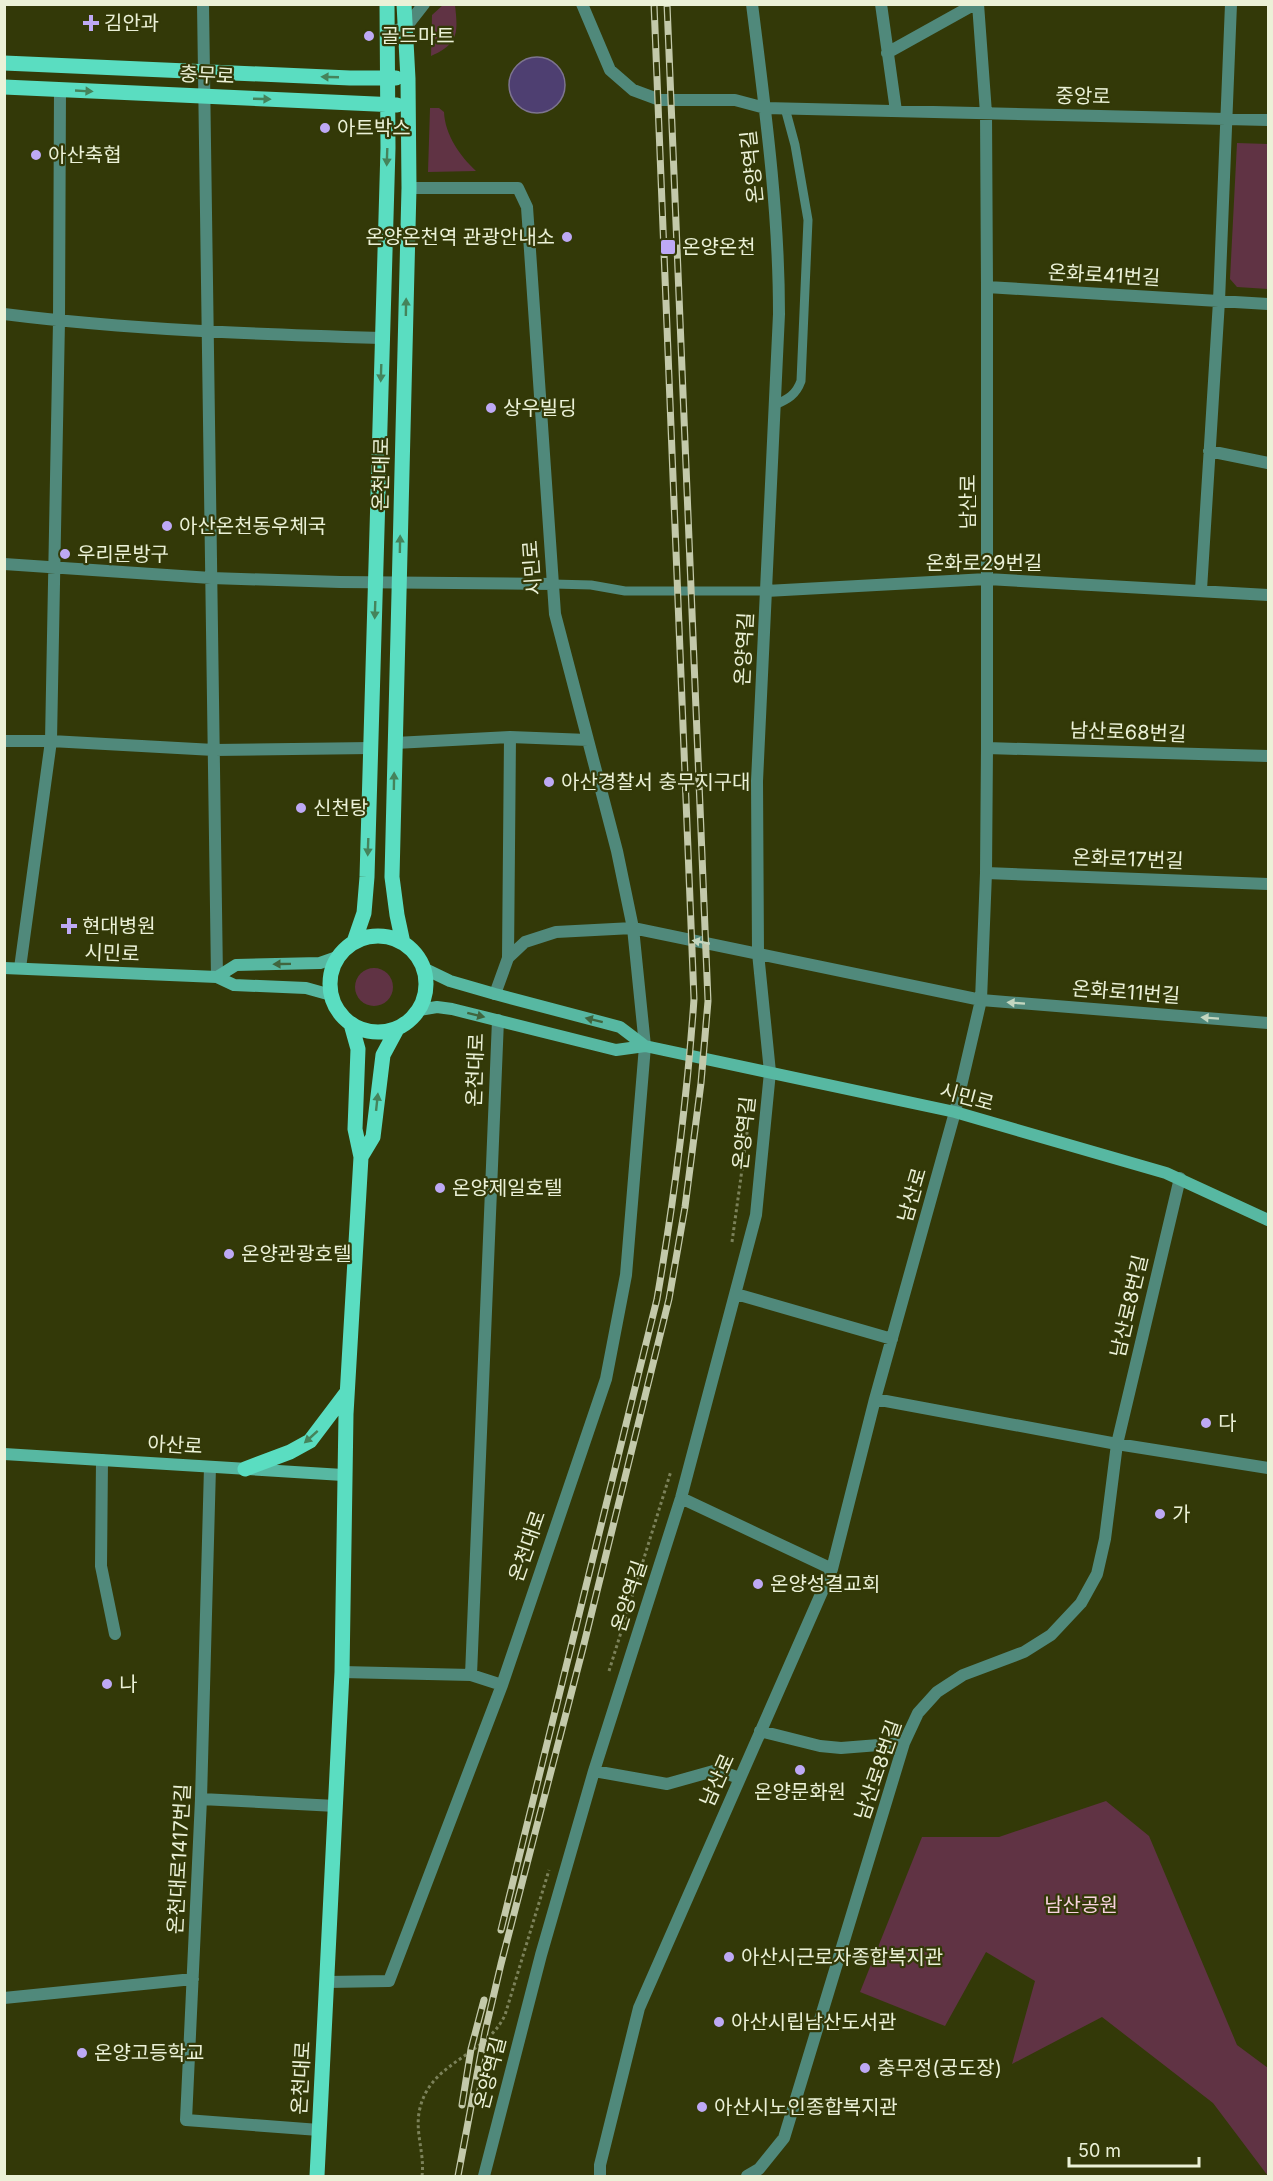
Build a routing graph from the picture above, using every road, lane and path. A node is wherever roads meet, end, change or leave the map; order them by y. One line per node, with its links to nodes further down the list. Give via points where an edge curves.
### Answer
1 (203, 4): 14 (street)
2 (387, 4): 11 (main road, 온천대로)
3 (404, 4): 10 (main road, 온천대로)
4 (424, 4): 10 (street)
5 (582, 4): 22 (street, 중앙로, via 610,70 633,90 660,100 735,100)
6 (752, 4): 22 (street, 온양역길)
7 (881, 4): 12 (street)
8 (976, 4): 12 (street); 25 (street, 남산로)
9 (1231, 4): 26 (street)
10 (406, 27): 11 (street); 16 (main road, 온천대로)
11 (388, 33): 15 (main road, 온천대로)
12 (887, 53): 24 (street)
13 (4, 63): 14 (main road, 충무로)
14 (203, 72): 15 (main road, 충무로, one-way to 14); 19 (street)
15 (388, 78): 16 (main road, 충무로); 20 (main road, 온천대로)
16 (408, 79): 21 (main road, 온천대로)
17 (4, 87): 18 (main road, 충무로)
18 (60, 90): 19 (main road, 충무로, one-way to 19); 33 (street)
19 (204, 96): 20 (main road, 충무로, one-way to 20); 34 (street)
20 (388, 104): 21 (main road, 충무로); 35 (main road, 온천대로, one-way to 35)
21 (408, 105): 28 (main road, 온천대로)
22 (765, 108): 23 (street, 중앙로); 36 (street, 온양역길, via 779,251)
23 (785, 108): 24 (street, 중앙로); 36 (lane, via 805,198 808,241 801,381 797,392)
24 (896, 111): 25 (street, 중앙로)
25 (986, 113): 26 (street, 중앙로); 29 (street, 남산로)
26 (1228, 118): 27 (street, 중앙로); 30 (street)
27 (1269, 120)
28 (409, 188): 44 (main road, 온천대로, one-way to 28); 45 (street, 시민로, via 518,188 527,207)
29 (987, 287): 30 (street, 온화로41번길); 42 (street, 남산로)
30 (1219, 301): 31 (street, 온화로41번길); 37 (street)
31 (1269, 304)
32 (4, 314): 33 (street)
33 (58, 321): 34 (street); 40 (street)
34 (207, 333): 35 (street); 41 (street)
35 (382, 338): 43 (main road, 온천대로, one-way to 43)
36 (775, 405): 47 (street, 온양역길)
37 (1209, 451): 38 (street); 46 (street)
38 (1269, 463)
39 (4, 564): 40 (street)
40 (55, 566): 41 (street); 52 (street)
41 (211, 578): 43 (street); 56 (street)
42 (987, 579): 46 (street, 온화로29번길); 47 (street, 온화로29번길); 55 (street, 남산로)
43 (376, 582): 44 (street); 54 (main road, 온천대로, one-way to 54)
44 (399, 582): 45 (street); 53 (main road, 온천대로)
45 (553, 584): 47 (lane, via 625,591); 50 (street, 시민로, via 555,614)
46 (1201, 590): 48 (street, 온화로29번길)
47 (766, 591): 63 (street, 온양역길, via 757,781)
48 (1269, 595)
49 (510, 736): 50 (street); 53 (street); 65 (street)
50 (588, 740): 60 (street, 시민로)
51 (4, 741): 52 (street)
52 (51, 741): 56 (street); 67 (street)
53 (395, 743): 62 (main road, 온천대로, one-way to 53, via 392,876)
54 (371, 748): 56 (street); 61 (main road, 온천대로, one-way to 61, via 364,913)
55 (987, 748): 57 (street, 남산로68번길); 58 (street, 남산로)
56 (214, 750): 69 (street)
57 (1269, 756)
58 (986, 873): 59 (street, 온화로17번길); 72 (street, 남산로)
59 (1269, 884)
60 (633, 928): 63 (street, one-way to 60); 65 (street, via 556,932 525,942); 78 (street, 시민로)
61 (354, 942): 62 (main road, via 383,936); 64 (main road)
62 (403, 943): 68 (main road, via 411,948)
63 (758, 953): 72 (street); 79 (street, 온양역길)
64 (340, 956): 69 (main road, 시민로, one-way to 69, via 320,963 236,965); 71 (main road, via 330,980)
65 (508, 958): 70 (street)
66 (4, 968): 67 (main road, 시민로)
67 (20, 968): 69 (main road, 시민로)
68 (423, 968): 70 (main road, 시민로, via 450,981); 73 (main road, via 426,990)
69 (217, 977): 71 (main road, 시민로, via 234,985 306,988)
70 (495, 994): 78 (main road, 시민로, one-way to 70, via 620,1027)
71 (331, 995): 76 (main road, via 337,1009)
72 (981, 1000): 75 (street, 온화로11번길, one-way to 72); 80 (street, 남산로)
73 (419, 1010): 74 (main road, 시민로, one-way to 74, via 437,1006); 77 (main road)
74 (498, 1020): 78 (main road, 시민로, via 616,1050); 102 (street, 온천대로)
75 (1269, 1023)
76 (351, 1024): 77 (main road, via 374,1033); 82 (main road, 온천대로, via 358,1050 355,1130)
77 (397, 1029): 82 (main road, 온천대로, one-way to 77, via 373,1137 383,1054)
78 (645, 1046): 79 (main road, 시민로); 104 (street, 온천대로, via 626,1275 606,1379)
79 (770, 1072): 80 (main road, 시민로); 86 (street, 온양역길, via 756,1215)
80 (955, 1112): 83 (main road, 시민로); 87 (street, 남산로)
81 (749, 1120): 85 (path)
82 (361, 1157): 88 (main road, 온천대로)
83 (1180, 1178): 84 (main road, 시민로); 90 (street, 남산로8번길)
84 (1269, 1220)
85 (732, 1242)
86 (736, 1294): 87 (street); 98 (street, 온양역길)
87 (892, 1339): 89 (street, 남산로)
88 (347, 1392): 96 (main road, one-way to 96, via 310,1441); 97 (main road, 온천대로)
89 (875, 1400): 90 (street); 99 (street, 남산로)
90 (1117, 1444): 95 (street); 106 (street, 남산로8번길, via 1105,1539 1097,1574 1082,1603 1051,1635 1024,1652 963,1675 937,1692 918,1713)
91 (4, 1454): 92 (main road, 아산로)
92 (102, 1460): 94 (main road, 아산로); 100 (street, via 102,1566)
93 (673, 1466): 103 (path)
94 (210, 1467): 96 (main road, 아산로); 109 (street, 온천대로1417번길)
95 (1269, 1468)
96 (245, 1469): 97 (main road, 아산로)
97 (344, 1475): 101 (main road, 온천대로)
98 (681, 1498): 99 (street); 107 (street, 온양역길)
99 (832, 1569): 105 (street, 남산로)
100 (115, 1634)
101 (342, 1672): 102 (street); 110 (main road, 온천대로)
102 (471, 1675): 104 (street)
103 (607, 1678)
104 (502, 1685): 113 (street, 온천대로, via 389,1981)
105 (760, 1731): 106 (street, via 841,1748); 108 (street, 남산로)
106 (904, 1743): 116 (street, 남산로8번길, via 784,2138)
107 (594, 1771): 108 (street, via 667,1784 717,1770); 119 (street, 온양역길)
108 (739, 1778): 120 (street, 남산로, via 639,2008)
109 (201, 1799): 110 (street); 112 (street, 온천대로1417번길)
110 (336, 1806): 113 (main road, 온천대로)
111 (549, 1869): 118 (path, via 500,2026 480,2046 445,2068 422,2100 418,2125)
112 (193, 1979): 114 (street); 115 (street, 온천대로1417번길, via 186,2120)
113 (327, 1982): 115 (main road, 온천대로)
114 (4, 1998)
115 (319, 2130): 117 (main road, 온천대로)
116 (751, 2175)
117 (317, 2176)
118 (422, 2176)
119 (484, 2176)
120 (600, 2176)

